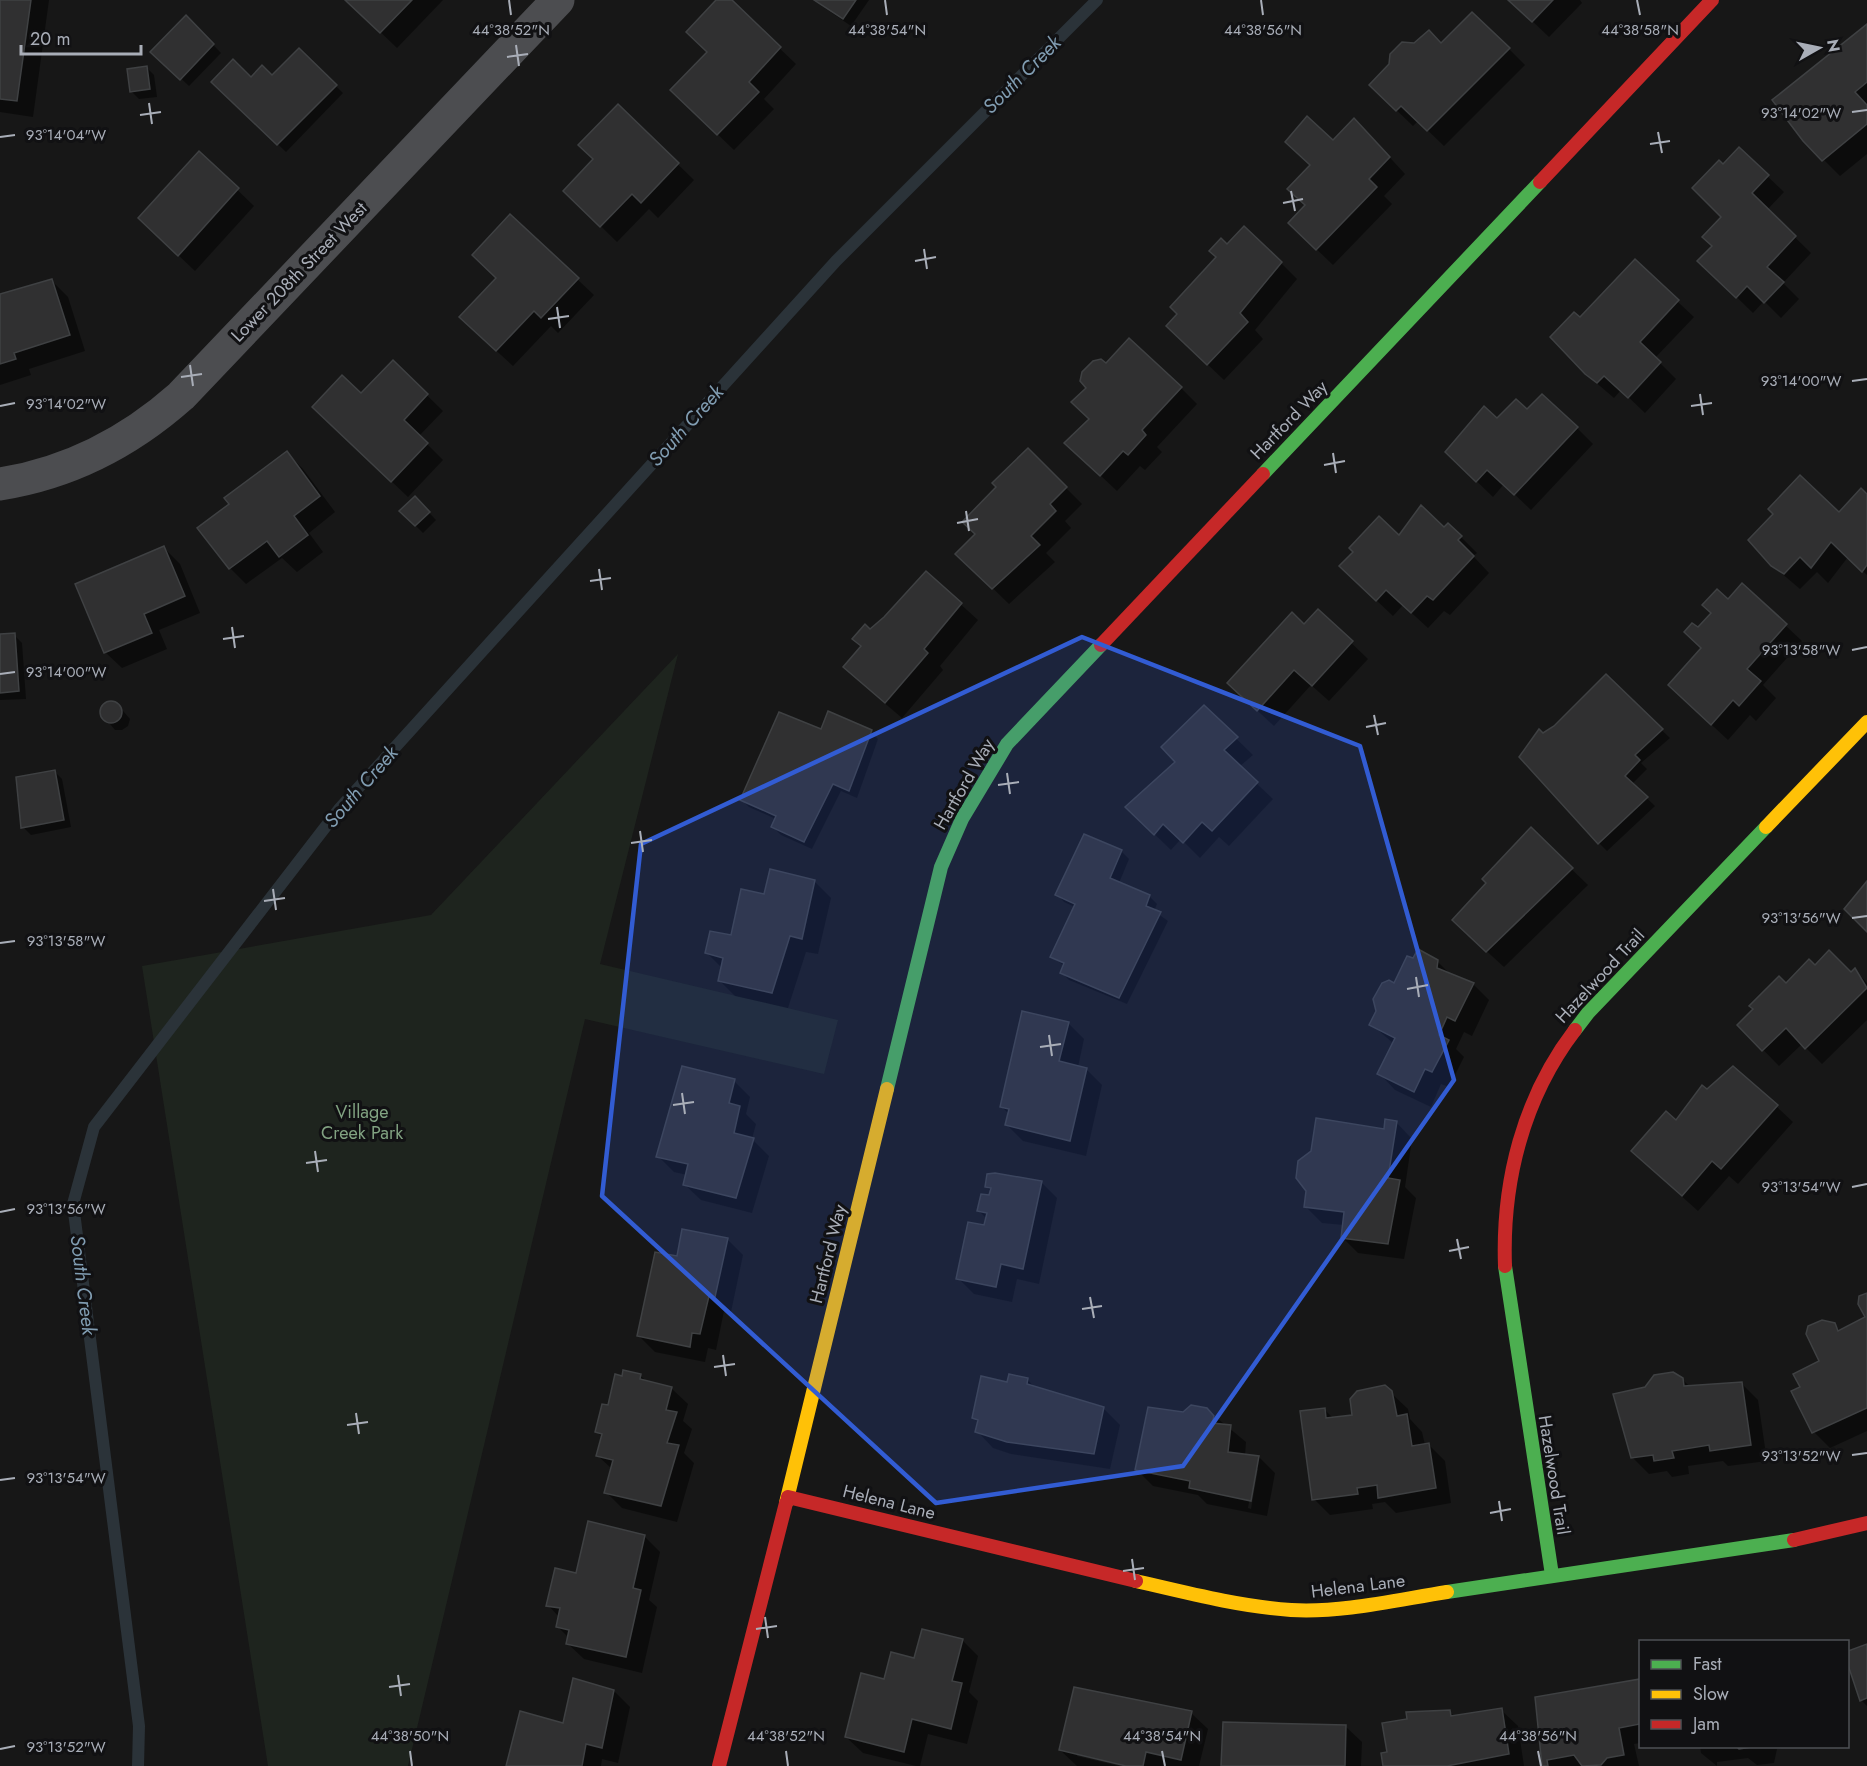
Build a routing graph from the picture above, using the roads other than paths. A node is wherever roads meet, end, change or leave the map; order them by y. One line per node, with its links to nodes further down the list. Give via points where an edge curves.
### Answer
1 (558, 0): 3 (street, Lower 208th Street West, via 157,418 69,468)
2 (1712, 0): 5 (street, Hartford Way, via 1036,713 988,771 954,833 941,867)
3 (0, 484)
4 (1867, 722): 7 (street, Hazelwood Trail, via 1581,1022 1556,1057 1525,1125 1514,1155 1506,1200 1504,1272)
5 (788, 1497): 7 (street, Helena Lane, via 1206,1598 1259,1607 1327,1610); 8 (street, Hartford Way)
6 (1867, 1523): 7 (street, Helena Lane, via 1792,1540)
7 (1552, 1575)
8 (719, 1766)

